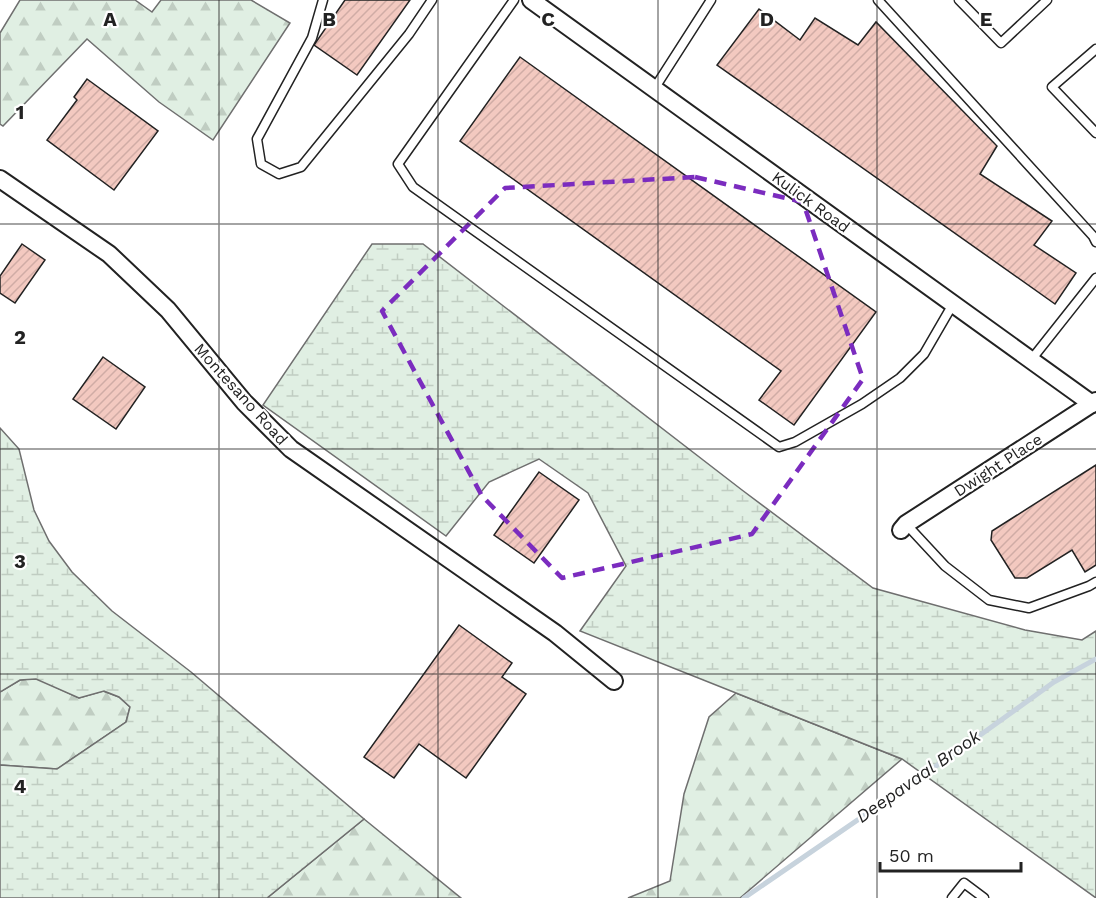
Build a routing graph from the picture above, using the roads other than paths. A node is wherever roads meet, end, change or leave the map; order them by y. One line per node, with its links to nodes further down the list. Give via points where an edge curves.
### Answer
1 (323, 0): 2 (lane, via 312,38 257,139 261,164 279,174 301,167)
2 (432, 0)
3 (514, 0): 15 (lane, via 399,164 413,187 779,447 862,404 900,378 924,354)
4 (531, 0): 10 (street, Kulick Road)
5 (711, 0): 10 (lane)
6 (878, 0): 13 (lane)
7 (959, 0): 8 (lane, via 1000,43)
8 (1047, 0)
9 (1096, 48): 11 (lane, via 1052,87)
10 (654, 89): 15 (street, Kulick Road)
11 (1096, 133)
12 (0, 179): 20 (street, Montesano Road, via 109,254 168,310 244,402 291,449 555,633)
13 (1096, 242)
14 (1096, 278): 16 (lane)
15 (953, 304): 16 (street, Kulick Road)
16 (1031, 360): 17 (street, Kulick Road)
17 (1094, 402): 18 (street, Dwight Place)
18 (903, 527): 19 (lane, via 989,600 1029,608)
19 (1096, 582)
20 (614, 681)
21 (952, 898): 22 (lane, via 964,883)
22 (984, 898)

